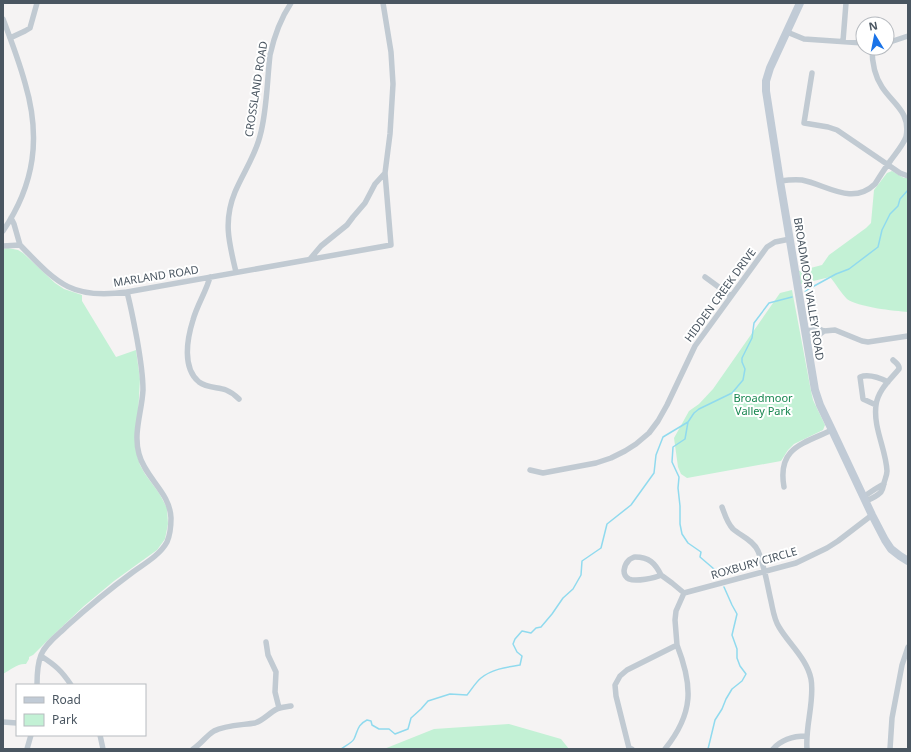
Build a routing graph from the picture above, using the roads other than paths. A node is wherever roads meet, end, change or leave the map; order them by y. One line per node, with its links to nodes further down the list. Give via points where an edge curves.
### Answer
1 (37, 3): 9 (street, via 30,28)
2 (291, 3): 26 (street, CROSSLAND ROAD, via 278,29 270,55 260,138 235,193 231,208 228,232)
3 (383, 3): 17 (street, MARLAND ROAD, via 393,84)
4 (800, 3): 7 (street, BROADMOOR VALLEY ROAD)
5 (846, 3): 11 (street)
6 (3, 19): 9 (street)
7 (787, 32): 11 (street, via 804,39); 19 (street, BROADMOOR VALLEY ROAD, via 766,81)
8 (908, 36): 10 (street)
9 (10, 38): 20 (street, via 29,95 34,139 28,178)
10 (895, 40)
11 (842, 41): 12 (street)
12 (855, 42)
13 (873, 56): 15 (street, via 878,80 903,112)
14 (812, 73): 16 (street, via 804,123 837,130)
15 (908, 123): 16 (street, via 905,138)
16 (888, 164): 18 (street); 19 (street, via 875,184 858,194 845,194 802,180)
17 (385, 173): 25 (street, via 350,221); 25 (street, MARLAND ROAD, via 391,245)
18 (908, 176)
19 (780, 182): 22 (street, BROADMOOR VALLEY ROAD)
20 (11, 218): 21 (street); 24 (street)
21 (3, 231)
22 (790, 239): 30 (street, HIDDEN CREEK DRIVE, via 774,242 767,247); 31 (street, BROADMOOR VALLEY ROAD)
23 (3, 246): 24 (street)
24 (20, 246): 29 (street, MARLAND ROAD, via 48,273 72,289 93,294)
25 (310, 259): 26 (street, MARLAND ROAD)
26 (236, 272): 27 (street, MARLAND ROAD)
27 (210, 277): 29 (street, MARLAND ROAD); 35 (street, via 190,331 188,362 192,373 200,382 231,392)
28 (706, 277): 30 (street)
29 (127, 292): 50 (street, via 142,372 143,391 137,440 139,454 167,500 171,528 166,543 158,552 89,606 48,644)
30 (731, 296): 38 (street, HIDDEN CREEK DRIVE, via 695,346 668,405 649,433 625,451 596,463 543,473)
31 (806, 334): 32 (street, via 819,329 839,330 868,342); 37 (street, BROADMOOR VALLEY ROAD, via 816,396)
32 (908, 336)
33 (893, 360): 34 (street, via 899,369)
34 (888, 382): 36 (street, via 878,395); 36 (street, via 878,378 860,377 863,399)
35 (239, 399)
36 (876, 405): 40 (street, via 876,419 887,471 884,484)
37 (832, 430): 39 (street, via 791,451 782,471); 40 (street, BROADMOOR VALLEY ROAD)
38 (530, 470)
39 (784, 487)
40 (864, 499): 42 (street, BROADMOOR VALLEY ROAD)
41 (722, 507): 44 (street, via 732,528 754,544)
42 (872, 515): 43 (street, BROADMOOR VALLEY ROAD, via 891,549); 44 (street, ROXBURY CIRCLE, via 827,548 796,563)
43 (908, 561)
44 (765, 571): 46 (street, ROXBURY CIRCLE); 59 (street, via 778,627 807,666 811,678 812,691)
45 (661, 575): 45 (street, via 657,566 648,558 642,557 630,559 624,570 624,575 634,580); 46 (street)
46 (684, 593): 48 (street, via 676,611)
47 (266, 642): 54 (street, via 268,655 276,672 275,692)
48 (677, 645): 63 (street, via 627,670 615,684); 64 (street, via 683,659 689,694 683,720)
49 (908, 647): 67 (street, via 902,665)
50 (41, 656): 51 (street); 52 (street, via 54,664)
51 (37, 684)
52 (70, 684)
53 (291, 706): 54 (street)
54 (279, 708): 62 (street, via 260,721 214,731)
55 (3, 722): 56 (street)
56 (16, 723)
57 (31, 736): 60 (street)
58 (100, 736): 61 (street)
59 (806, 736): 65 (street, via 785,740); 66 (street)
60 (27, 749)
61 (103, 749)
62 (193, 749)
63 (630, 749)
64 (665, 749)
65 (773, 749)
66 (807, 749)
67 (890, 749)

